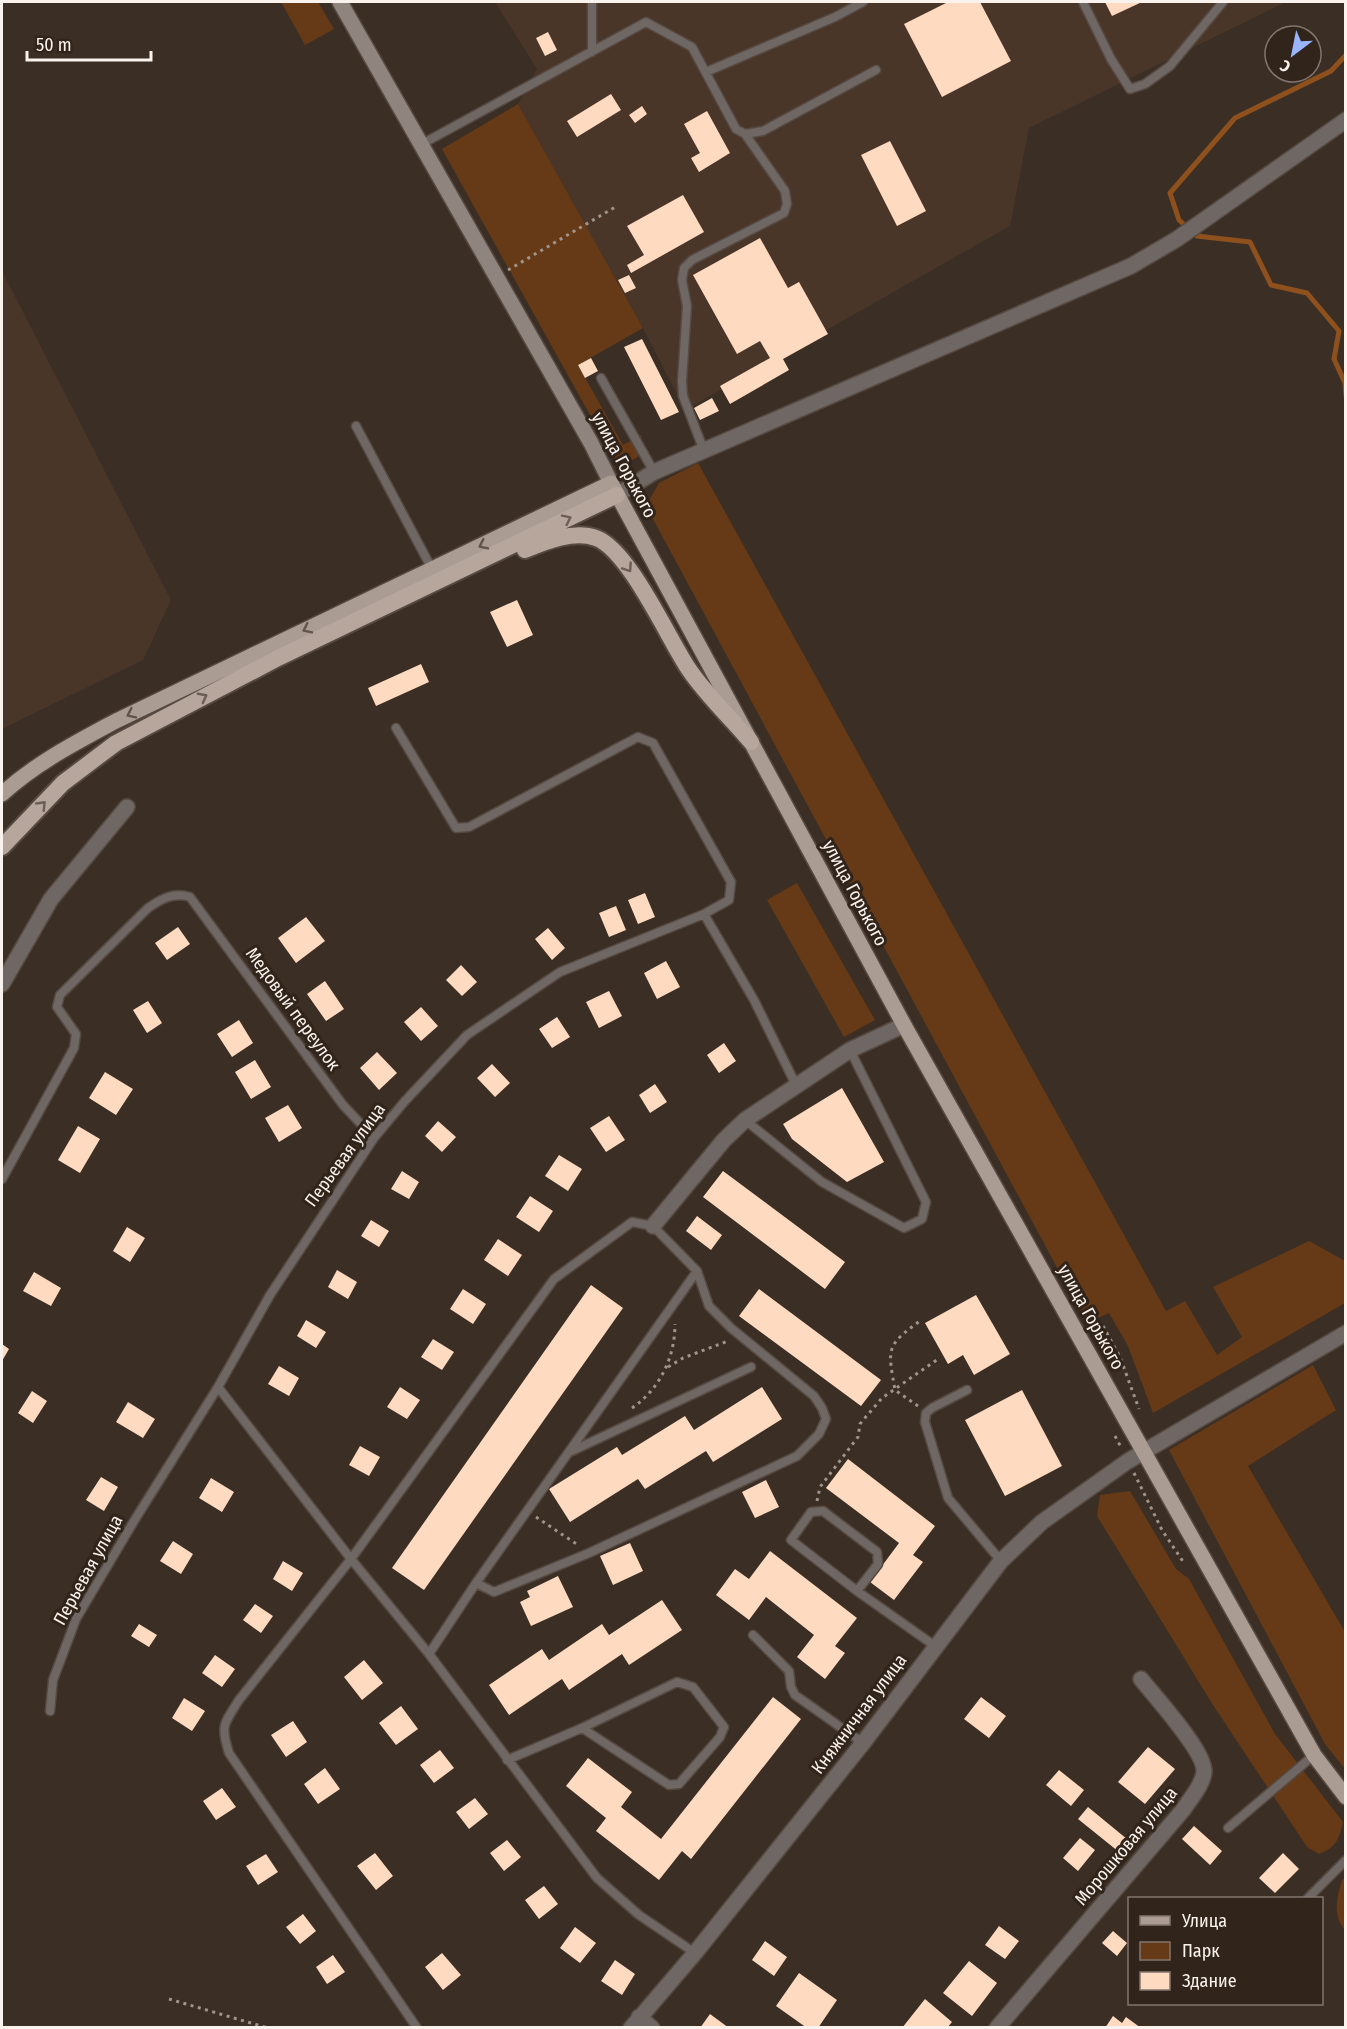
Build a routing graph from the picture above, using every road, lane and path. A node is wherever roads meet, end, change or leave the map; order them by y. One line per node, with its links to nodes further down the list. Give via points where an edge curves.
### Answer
1 (592, 2): 6 (lane)
2 (862, 2): 8 (lane)
3 (1083, 2): 4 (lane, via 1130,89 1145,84 1170,66)
4 (1223, 2)
5 (345, 4): 11 (main road, улица Горького)
6 (592, 52): 8 (lane, via 646,22 692,46); 11 (lane)
7 (876, 70): 10 (lane, via 764,131)
8 (706, 72): 10 (lane, via 736,129)
9 (1346, 120): 16 (street, via 1178,239 1131,266)
10 (745, 134): 16 (lane, via 785,191 787,204 784,213 692,260 684,268 687,306 683,396)
11 (420, 145): 13 (main road, улица Горького)
12 (617, 206): 13 (path)
13 (496, 277): 18 (main road, улица Горького)
14 (601, 378): 17 (lane)
15 (356, 426): 19 (lane)
16 (704, 451): 17 (street)
17 (654, 472): 18 (street)
18 (614, 489): 19 (main road, one-way to 19); 20 (highway, one-way to 18); 22 (main road, улица Горького)
19 (432, 569): 23 (main road, one-way to 23, via 68,746 20,777)
20 (366, 615): 22 (highway, one-way to 22, via 402,605 537,545 561,537 596,538 625,562 689,670); 25 (highway, one-way to 20, via 63,783 116,743)
21 (396, 728): 26 (lane, Перьевая улица, via 456,828 469,827 638,737 653,743 731,882 729,900)
22 (751, 742): 28 (main road, улица Горького)
23 (2, 794)
24 (128, 807): 27 (street, via 51,899)
25 (2, 847)
26 (704, 914): 30 (lane, via 754,1000); 32 (lane, Перьевая улица, via 560,972 467,1035)
27 (2, 984)
28 (904, 1025): 29 (street); 52 (main road, улица Горького)
29 (850, 1050): 30 (street); 31 (lane, via 926,1202 922,1219 904,1228 877,1213 822,1182)
30 (796, 1085): 31 (street)
31 (745, 1120): 34 (street)
32 (374, 1138): 33 (lane, Медовый переулок, via 343,1105 190,897 178,893 148,908 60,995 57,1006 76,1034 74,1048); 44 (lane, Перьевая улица, via 270,1295)
33 (2, 1179)
34 (653, 1226): 35 (lane); 57 (lane, via 632,1222 554,1279)
35 (697, 1271): 36 (lane); 40 (lane, via 709,1306)
36 (674, 1304): 43 (path, via 675,1339); 51 (lane)
37 (920, 1321): 45 (path, via 891,1346)
38 (1102, 1326): 49 (path, via 1120,1358)
39 (1346, 1333): 52 (street, Княжничная улица)
40 (741, 1336): 43 (path, via 691,1354); 56 (lane, via 814,1396 826,1419 819,1434 797,1456)
41 (938, 1359): 45 (path)
42 (751, 1367): 51 (lane)
43 (666, 1368): 47 (path, via 638,1404)
44 (218, 1387): 57 (lane); 66 (lane, Перьевая улица, via 76,1619 53,1680)
45 (894, 1390): 48 (path); 55 (path, via 860,1424 858,1437 820,1487)
46 (966, 1390): 48 (lane)
47 (625, 1413)
48 (926, 1413): 58 (lane, via 925,1422 948,1498)
49 (1142, 1416)
50 (1113, 1432): 53 (path)
51 (570, 1452): 54 (lane)
52 (1144, 1452): 53 (street, Княжничная улица); 69 (main road, улица Горького)
53 (1128, 1461): 58 (street, Княжничная улица, via 1042,1522); 59 (path, via 1162,1530)
54 (528, 1511): 56 (path); 60 (lane)
55 (816, 1512): 61 (lane, via 823,1511 877,1552 878,1564); 61 (lane, via 811,1512 791,1540)
56 (589, 1553): 60 (lane, via 494,1592)
57 (351, 1559): 64 (lane); 78 (lane, via 239,1700 224,1726 225,1738 230,1753)
58 (1001, 1561): 63 (street, Княжничная улица)
59 (1184, 1563)
60 (476, 1583): 64 (lane)
61 (857, 1591): 63 (lane)
62 (753, 1635): 68 (lane, via 789,1671 795,1695)
63 (935, 1646): 68 (street, Княжничная улица)
64 (429, 1654): 70 (lane)
65 (1141, 1679): 81 (street, Морошковая улица, via 1195,1747 1204,1774 1183,1810)
66 (50, 1711)
67 (582, 1728): 67 (lane, via 677,1682 693,1687 724,1728 680,1784 669,1785); 70 (lane)
68 (863, 1743): 75 (street, Княжничная улица)
69 (1314, 1755): 71 (main road, улица Горького); 72 (lane)
70 (507, 1760): 75 (lane, via 597,1878 639,1915)
71 (1346, 1797)
72 (1228, 1828)
73 (1346, 1860): 74 (lane)
74 (1310, 1897)
75 (695, 1953): 77 (street, Княжничная улица)
76 (169, 1999): 79 (path)
77 (635, 2022): 80 (street)
78 (415, 2027)
79 (268, 2028)
80 (652, 2028)
81 (997, 2028)

